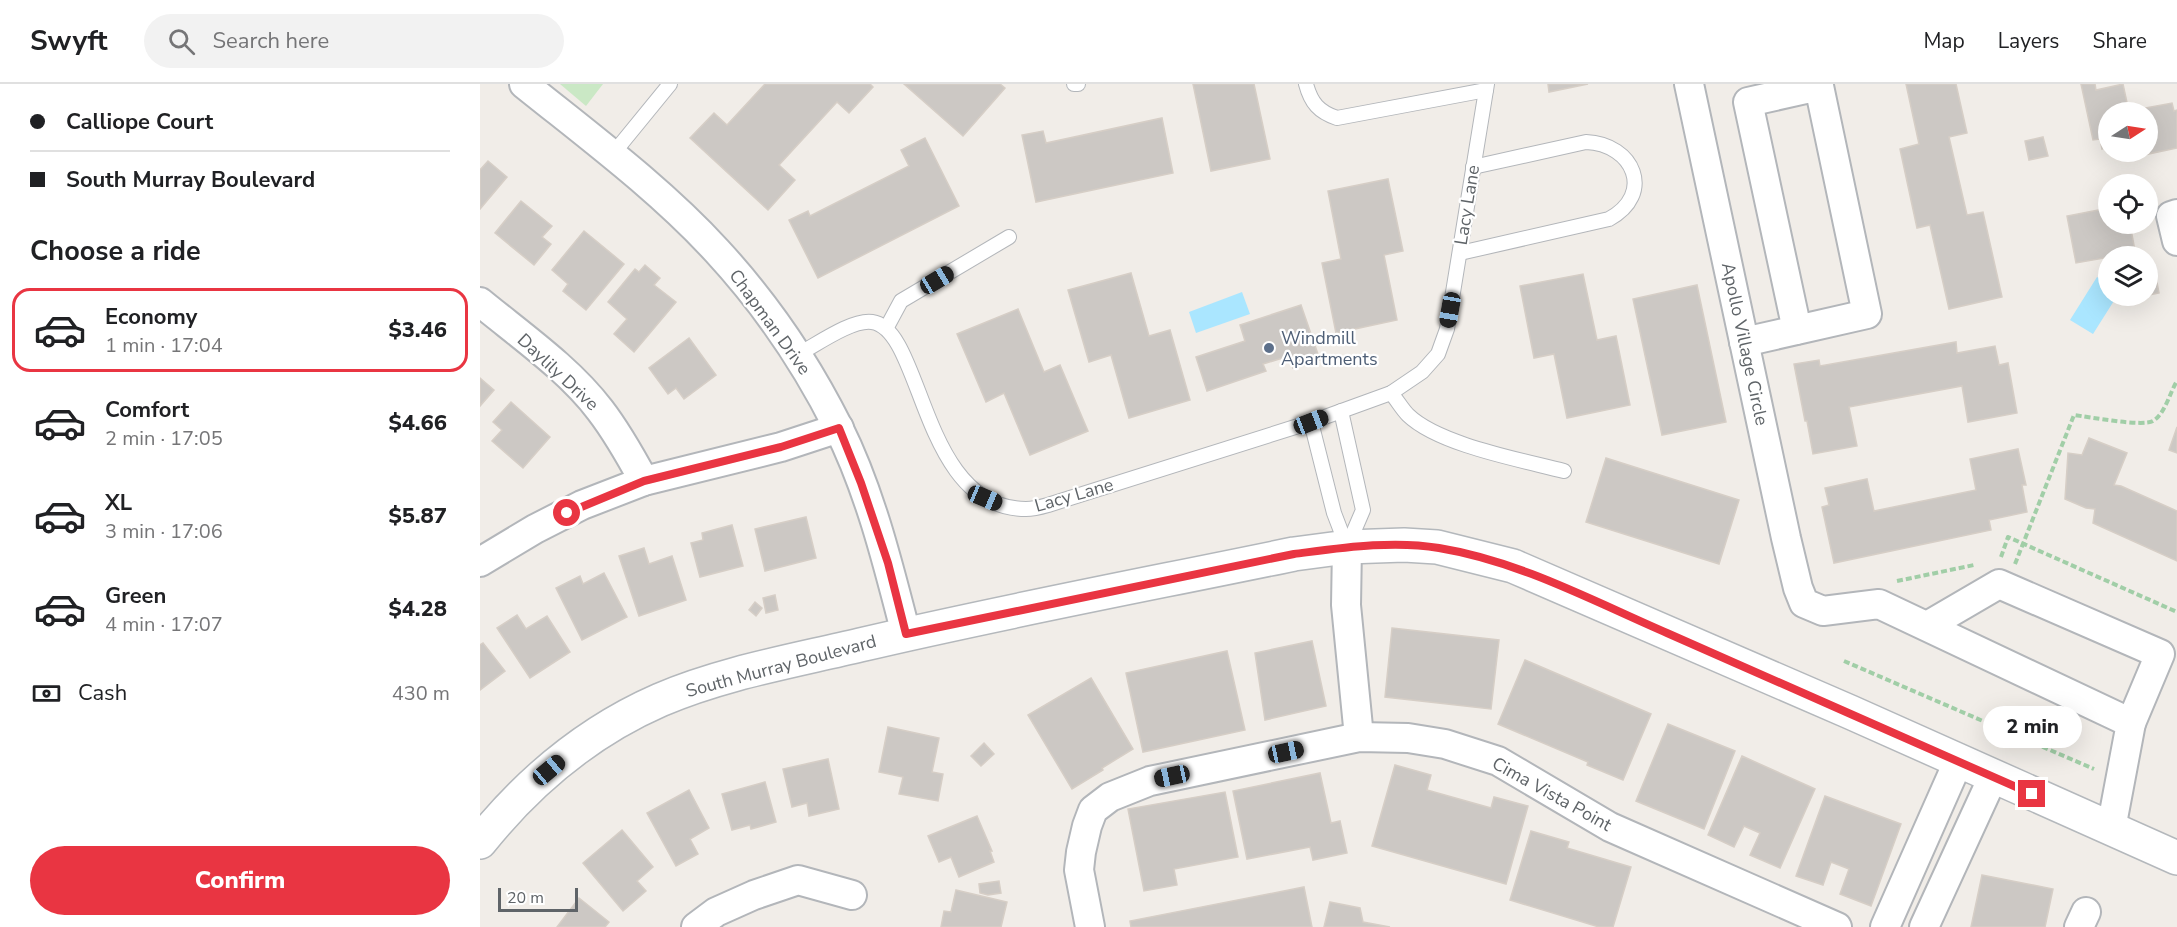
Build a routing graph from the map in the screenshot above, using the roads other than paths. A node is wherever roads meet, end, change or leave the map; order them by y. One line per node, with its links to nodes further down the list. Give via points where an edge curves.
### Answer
1 (524, 84): 6 (street, Chapman Drive)
2 (670, 84): 6 (lane)
3 (1306, 84): 5 (lane, via 1323,114 1337,118)
4 (1689, 84): 15 (street, Apollo Village Circle)
5 (1487, 87): 7 (lane, Lacy Lane)
6 (612, 156): 16 (street, Chapman Drive, via 716,250 751,290)
7 (1473, 167): 11 (lane, Lacy Lane); 11 (lane, via 1601,142 1624,157 1635,178 1629,201 1609,219)
8 (2177, 214): 10 (street, via 2170,216)
9 (1009, 237): 13 (lane, via 901,301)
10 (2177, 241)
11 (1460, 253): 17 (lane, Lacy Lane, via 1447,330 1438,354 1422,372)
12 (480, 303): 22 (street, Daylily Drive, via 580,387 626,448)
13 (887, 327): 16 (lane, via 857,322); 19 (lane, Lacy Lane, via 899,343 932,426 955,468 985,498 1006,506 1048,506)
14 (1797, 330): 14 (street, via 1748,102 1819,86 1867,314); 15 (street)
15 (1744, 342): 25 (street, Apollo Village Circle, via 1804,603 1823,611 1879,604)
16 (797, 355): 20 (street, Chapman Drive)
17 (1391, 393): 18 (lane, Lacy Lane); 21 (lane, via 1408,415 1430,431 1480,450)
18 (1341, 411): 19 (lane, Lacy Lane); 23 (lane, via 1363,510)
19 (1311, 422): 23 (lane, via 1334,513)
20 (839, 428): 22 (street, via 781,447); 26 (street, Chapman Drive, via 888,563)
21 (1564, 471)
22 (644, 481): 24 (street, via 582,505)
23 (1347, 547): 26 (main road, South Murray Boulevard, via 1283,556); 28 (street, via 1346,605); 29 (main road, South Murray Boulevard, via 1437,547 1513,566)
24 (480, 562)
25 (1927, 626): 27 (street); 27 (street, via 1999,584 2160,654)
26 (906, 634): 32 (main road, South Murray Boulevard, via 761,668 659,700 567,755 531,785)
27 (2131, 723): 31 (street)
28 (1359, 737): 38 (street, Cima Vista Point, via 1150,781 1110,797 1093,810 1081,852 1079,870); 39 (street, Cima Vista Point, via 1445,744 1498,761 1610,826)
29 (1958, 762): 30 (main road, South Murray Boulevard); 34 (street)
30 (1993, 777): 31 (main road, South Murray Boulevard); 35 (street)
31 (2111, 829): 33 (main road, South Murray Boulevard)
32 (480, 842)
33 (2177, 858)
34 (1915, 861): 35 (street); 40 (street)
35 (1946, 876): 41 (street)
36 (852, 895): 37 (street, via 798,880 716,912)
37 (696, 927)
38 (1090, 927)
39 (1837, 927)
40 (1885, 927)
41 (1924, 927)

